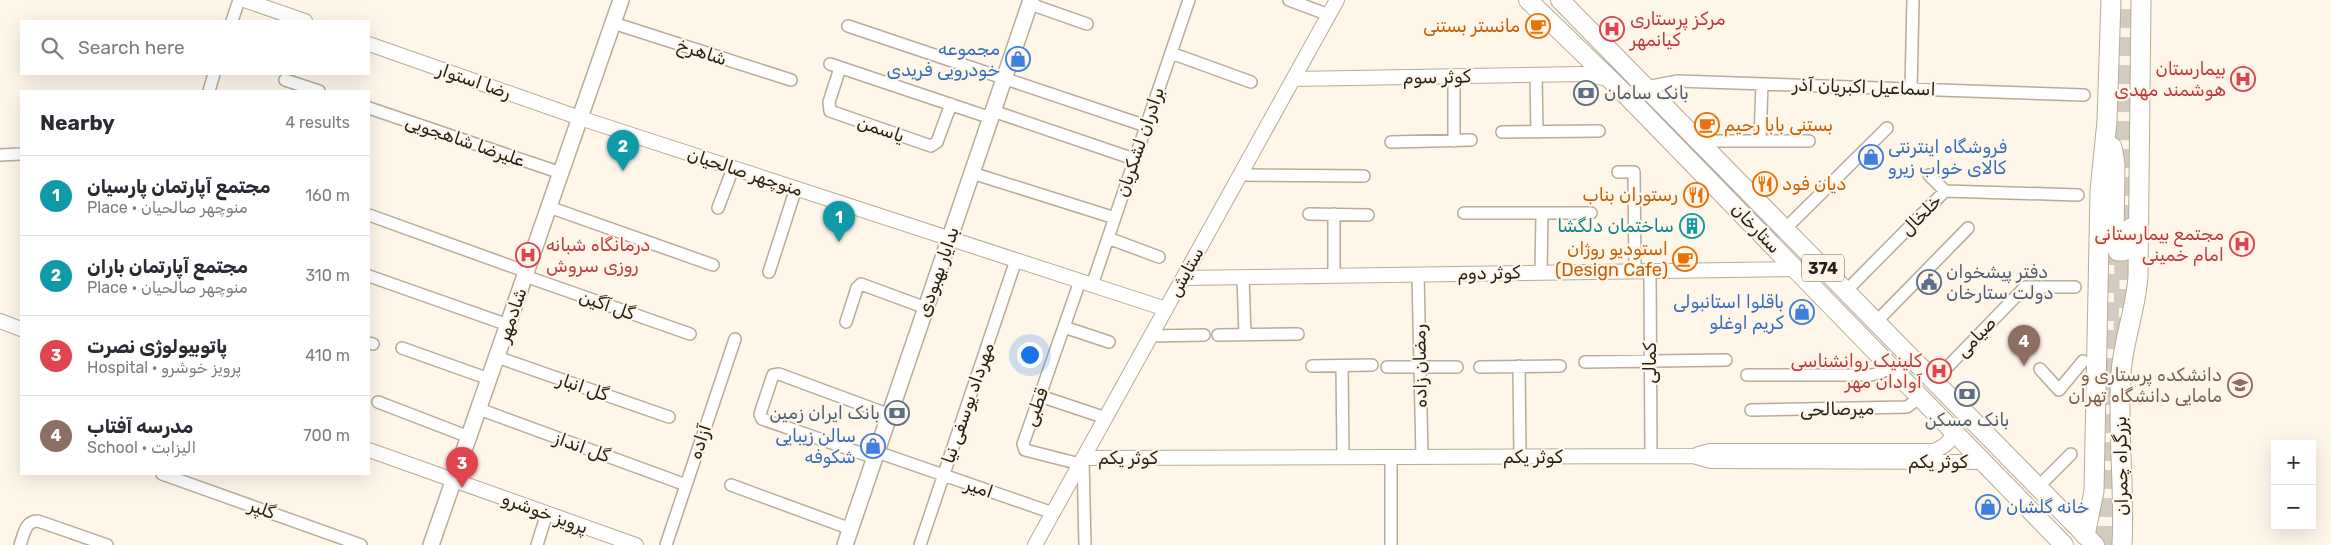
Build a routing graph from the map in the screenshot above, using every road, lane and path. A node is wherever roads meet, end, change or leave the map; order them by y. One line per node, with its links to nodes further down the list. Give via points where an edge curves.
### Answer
1 (239, 0): 14 (street)
2 (244, 0): 15 (street)
3 (621, 0): 16 (main road, شادمهر)
4 (1189, 0): 21 (street, برادران لشکریان)
5 (1290, 0): 13 (street)
6 (1337, 0): 13 (street, ستایش)
7 (1528, 0): 22 (main road, ستارخان / 374)
8 (1560, 0): 20 (main road, ستارخان / 374)
9 (1913, 0): 35 (street)
10 (2111, 0): 43 (highway, بزرگراه چمران)
11 (2141, 0): 65 (highway, بزرگراه چمران)
12 (1031, 2): 17 (street); 27 (main road, بدایار بهبودی)
13 (1329, 15): 30 (street, ستایش)
14 (232, 20)
15 (302, 20)
16 (613, 23): 29 (street, شاهرخ); 42 (main road, شادمهر)
17 (1087, 24)
18 (848, 26): 27 (street)
19 (370, 44): 42 (street, رضا استوار)
20 (1604, 45): 22 (main road, via 1606,61); 23 (main road, ستارخان / 374)
21 (1171, 53): 31 (street); 44 (street, برادران لشکریان)
22 (1586, 64): 25 (street, کوثر سوم); 32 (main road, ستارخان / 374)
23 (1632, 73): 32 (main road); 34 (main road, ستارخان / 374)
24 (214, 75): 36 (street)
25 (1536, 75): 26 (street, کوثر سوم); 48 (street)
26 (1454, 77): 30 (street, کوثر سوم); 49 (street)
27 (1004, 79): 41 (main road, بدایار بهبودی); 44 (street)
28 (285, 80): 37 (street)
29 (791, 80)
30 (1293, 80): 63 (street, ستایش)
31 (1251, 82)
32 (1615, 84): 86 (main road, ستارخان / 374)
33 (1762, 84): 34 (street, اسماعیل اکبریان آذر, via 1677,81); 35 (street, اسماعیل اکبریان آذر); 51 (street)
34 (1646, 87): 54 (main road, ستارخان / 374)
35 (1910, 89): 38 (street, اسماعیل اکبریان آذر)
36 (209, 90)
37 (316, 90)
38 (2084, 94)
39 (951, 104): 39 (street, یاسمن, via 835,66 830,111 930,146 937,142); 41 (street)
40 (370, 108): 60 (street, علیرضا شاهجویی)
41 (992, 115): 57 (street); 61 (main road, بدایار بهبودی)
42 (580, 118): 58 (street, منوچهر صالحیان); 60 (main road, شادمهر)
43 (2107, 121): 65 (highway, via 2115,164 2114,243 2120,252 2129,244); 168 (highway, بزرگراه چمران, via 2100,191 2094,491)
44 (1146, 126): 57 (street, برادران لشکریان)
45 (1887, 128): 80 (street)
46 (1599, 131): 48 (street)
47 (1502, 132): 48 (street)
48 (1537, 132)
49 (1454, 140): 50 (street); 53 (street)
50 (1471, 140)
51 (1760, 141): 52 (street); 54 (street)
52 (1809, 141)
53 (1391, 142)
54 (1699, 142): 80 (main road, ستارخان / 374)
55 (20, 154): 56 (street)
56 (0, 155)
57 (1134, 159): 78 (street, برادران لشکریان)
58 (734, 168): 66 (street, منوچهر صالحیان); 70 (street)
59 (1618, 172): 87 (street, via 1634,172)
60 (561, 173): 69 (main road, شادمهر)
61 (972, 173): 78 (street); 81 (main road, بدایار بهبودی)
62 (1929, 175): 67 (street)
63 (1241, 176): 64 (street); 96 (street, ستایش)
64 (1364, 176)
65 (2139, 180): 182 (highway, بزرگراه چمران, via 2137,292 2124,342 2120,384)
66 (796, 188): 81 (street, منوچهر صالحیان); 89 (street)
67 (1945, 191): 68 (street, خلخال); 99 (street, خلخال)
68 (2078, 195)
69 (549, 207): 85 (street); 91 (main road, شادمهر)
70 (718, 208)
71 (1464, 213): 72 (street)
72 (1542, 213): 73 (street); 90 (street)
73 (1591, 213)
74 (1309, 214): 75 (street)
75 (1334, 214): 77 (street); 94 (street)
76 (370, 215): 91 (street, گل آگین)
77 (1368, 215)
78 (1115, 218): 82 (street, برادران لشکریان)
79 (1968, 228): 104 (street)
80 (1785, 229): 99 (main road, ستارخان / 374)
81 (950, 238): 84 (street, منوچهر صالحیان); 100 (main road, بدایار بهبودی)
82 (1108, 238): 83 (street); 97 (street, برادران لشکریان)
83 (1159, 257)
84 (1016, 260): 97 (street, منوچهر صالحیان); 160 (street, مهرداد یوسفی نیا)
85 (713, 264)
86 (1795, 269): 88 (street, کوثر دوم); 131 (main road, ستارخان / 374)
87 (1635, 271): 88 (street, کوثر دوم); 90 (street, کوثر دوم)
88 (1650, 271): 119 (street, کمالی)
89 (769, 272)
90 (1541, 272): 92 (street, کوثر دوم)
91 (526, 274): 105 (main road, شادمهر); 108 (street, گل آگین)
92 (1418, 274): 94 (street, کوثر دوم); 128 (street, رمضان زاده)
93 (370, 276): 105 (street)
94 (1334, 276): 95 (street, کوثر دوم)
95 (1244, 277): 96 (street, کوثر دوم); 109 (street)
96 (1183, 278): 101 (street, ستایش)
97 (1086, 283): 101 (street, منوچهر صالحیان); 106 (street, قطبی)
98 (2075, 286): 135 (street, صیامی, via 2025,287)
99 (1846, 291): 104 (main road, ستارخان / 374)
100 (926, 308): 103 (street, via 861,284); 141 (main road, بدایار بهبودی)
101 (1166, 309): 113 (street, ستایش)
102 (0, 321): 107 (street)
103 (846, 322)
104 (1876, 322): 135 (main road, ستارخان / 374)
105 (508, 325): 117 (main road, شادمهر)
106 (1064, 327): 115 (street); 136 (street, قطبی)
107 (20, 329)
108 (690, 334)
109 (1245, 334): 110 (street); 112 (street)
110 (1298, 334)
111 (1204, 335): 113 (street)
112 (1218, 335)
113 (1151, 336): 143 (street, ستایش)
114 (735, 339): 162 (street, آزاده)
115 (1109, 342)
116 (402, 348): 134 (street)
117 (497, 357): 134 (main road, شادمهر); 142 (street, گل انبار)
118 (1726, 360): 119 (street)
119 (1650, 361): 121 (street); 151 (street, کمالی)
120 (2083, 361): 132 (street, via 2059,390)
121 (1585, 362)
122 (1372, 365): 124 (street)
123 (1312, 366): 124 (street)
124 (1342, 366): 155 (street)
125 (1519, 366): 126 (street); 130 (street); 154 (street)
126 (1560, 366)
127 (1387, 367): 128 (street)
128 (1420, 367): 129 (street); 153 (street, رمضان زاده)
129 (1457, 367)
130 (1480, 367)
131 (1890, 367): 133 (street, via 1871,375); 137 (main road, ستارخان / 374)
132 (2040, 370)
133 (1747, 375)
134 (489, 379): 139 (main road, شادمهر)
135 (1934, 381): 144 (main road, ستارخان / 374)
136 (1040, 396): 143 (street); 157 (street, قطبی, via 1023,448)
137 (1920, 397): 140 (street, میرصالحی, via 1907,407); 145 (main road, ستارخان / 374)
138 (378, 402): 146 (street)
139 (479, 410): 146 (main road, شادمهر); 162 (street, گل انداز)
140 (1751, 410)
141 (890, 415): 150 (main road, بدایار بهبودی); 150 (street, امیر, via 772,375 760,414 762,419)
142 (669, 417)
143 (1106, 418): 157 (street, ستایش)
144 (1981, 429): 147 (main road); 164 (main road, ستارخان / 374)
145 (1953, 431): 147 (main road, ستارخان / 374); 152 (street, via 1946,446 1934,451 1710,451)
146 (469, 438): 161 (main road, شادمهر)
147 (1965, 444): 158 (main road, ستارخان / 374)
148 (370, 450): 161 (street, پرویز خوشرو)
149 (2071, 454): 164 (street)
150 (876, 455): 160 (street, امیر); 167 (main road, بدایار بهبودی)
151 (1651, 456): 152 (street, کوثر یکم); 154 (street, کوثر یکم)
152 (1693, 456): 158 (street, کوثر یکم, via 1711,461)
153 (1422, 457): 154 (street, کوثر یکم); 156 (street, کوثر یکم)
154 (1520, 457)
155 (1343, 458): 156 (street, کوثر یکم); 157 (street, کوثر یکم)
156 (1391, 458): 180 (street)
157 (1082, 461): 166 (street, ستایش); 179 (street)
158 (1983, 462): 181 (main road, ستارخان / 374)
159 (165, 475): 171 (street, گلپر)
160 (944, 475): 166 (street, امیر); 177 (street, مهرداد یوسفی نیا)
161 (454, 480): 165 (street, پرویز خوشرو); 172 (main road, شادمهر)
162 (686, 484): 175 (street, آزاده)
163 (731, 484): 167 (street)
164 (2038, 487): 168 (main road, ستارخان / 374)
165 (547, 514): 173 (street); 174 (street, پرویز خوشرو)
166 (1053, 514): 178 (street, ستایش)
167 (850, 529): 176 (main road, بدایار بهبودی)
168 (2088, 542)
169 (20, 545): 170 (street, via 27,526 34,521)
170 (107, 545)
171 (361, 545)
172 (432, 545)
173 (537, 545)
174 (634, 545)
175 (666, 545)
176 (845, 545)
177 (920, 545)
178 (1035, 545)
179 (1085, 545)
180 (1391, 545)
181 (2064, 545)
182 (2122, 545)

